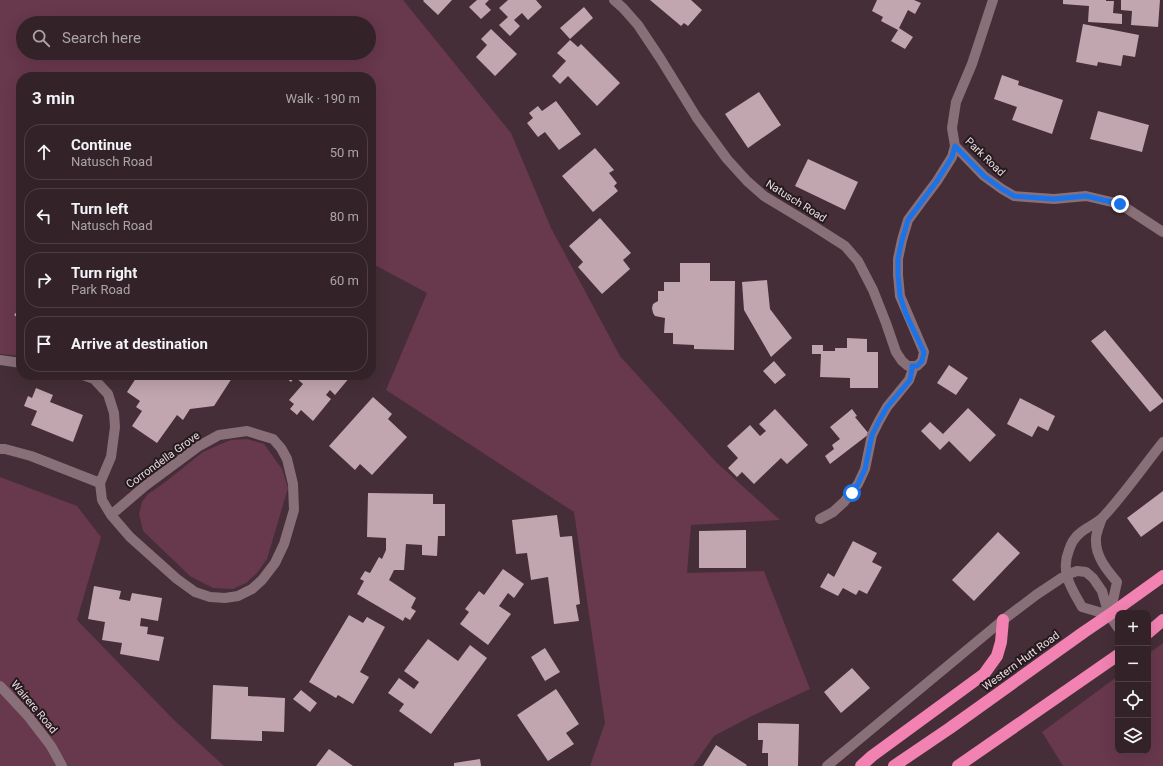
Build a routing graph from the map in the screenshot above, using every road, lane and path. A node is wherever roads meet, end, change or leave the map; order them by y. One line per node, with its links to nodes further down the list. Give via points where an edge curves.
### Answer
1 (614, 0): 7 (street, Natusch Road, via 638,25 697,118 747,181 764,196 845,246 858,261 873,290 896,352 902,361)
2 (993, 0): 3 (street, Park Road, via 972,64 956,102 952,128)
3 (955, 146): 4 (street, Park Road, via 984,176 1014,196 1054,199 1086,196 1120,204); 7 (street, via 952,157 937,181 908,220 898,259 900,296 924,352 922,361 917,366)
4 (1163, 232)
5 (0, 360): 6 (street)
6 (16, 362)
7 (912, 366): 14 (street, via 910,380 887,407 872,435 865,469 858,484 844,502)
8 (95, 380): 11 (street, via 108,394 115,427 111,457)
9 (1163, 442): 13 (street)
10 (0, 449): 11 (street, via 31,456)
11 (100, 483): 12 (street, Corrondella Grove, via 102,500)
12 (111, 514): 12 (street, Corrondella Grove, via 130,537 195,592 210,598 231,598 252,589 275,562 284,544 294,510 293,484 281,448 273,439 247,431 219,435 199,446 144,486)
13 (1102, 518): 15 (street, via 1078,535 1072,543 1066,562); 17 (street, via 1096,539 1098,552 1117,582)
14 (820, 519)
15 (1066, 575): 17 (street, via 1082,606); 17 (street, via 1077,571 1086,572 1093,578 1102,591); 18 (street)
16 (1163, 576): 17 (highway, Western Hutt Road)
17 (1109, 615): 20 (street); 27 (highway, Western Hutt Road)
18 (1003, 620): 25 (street); 26 (highway, via 997,656 984,674)
19 (1163, 620): 21 (highway)
20 (1115, 624)
21 (1151, 630)
22 (1115, 657): 28 (highway)
23 (0, 686): 24 (street, Wairere Road, via 52,746)
24 (62, 766)
25 (827, 766)
26 (861, 766)
27 (894, 766)
28 (958, 766)

